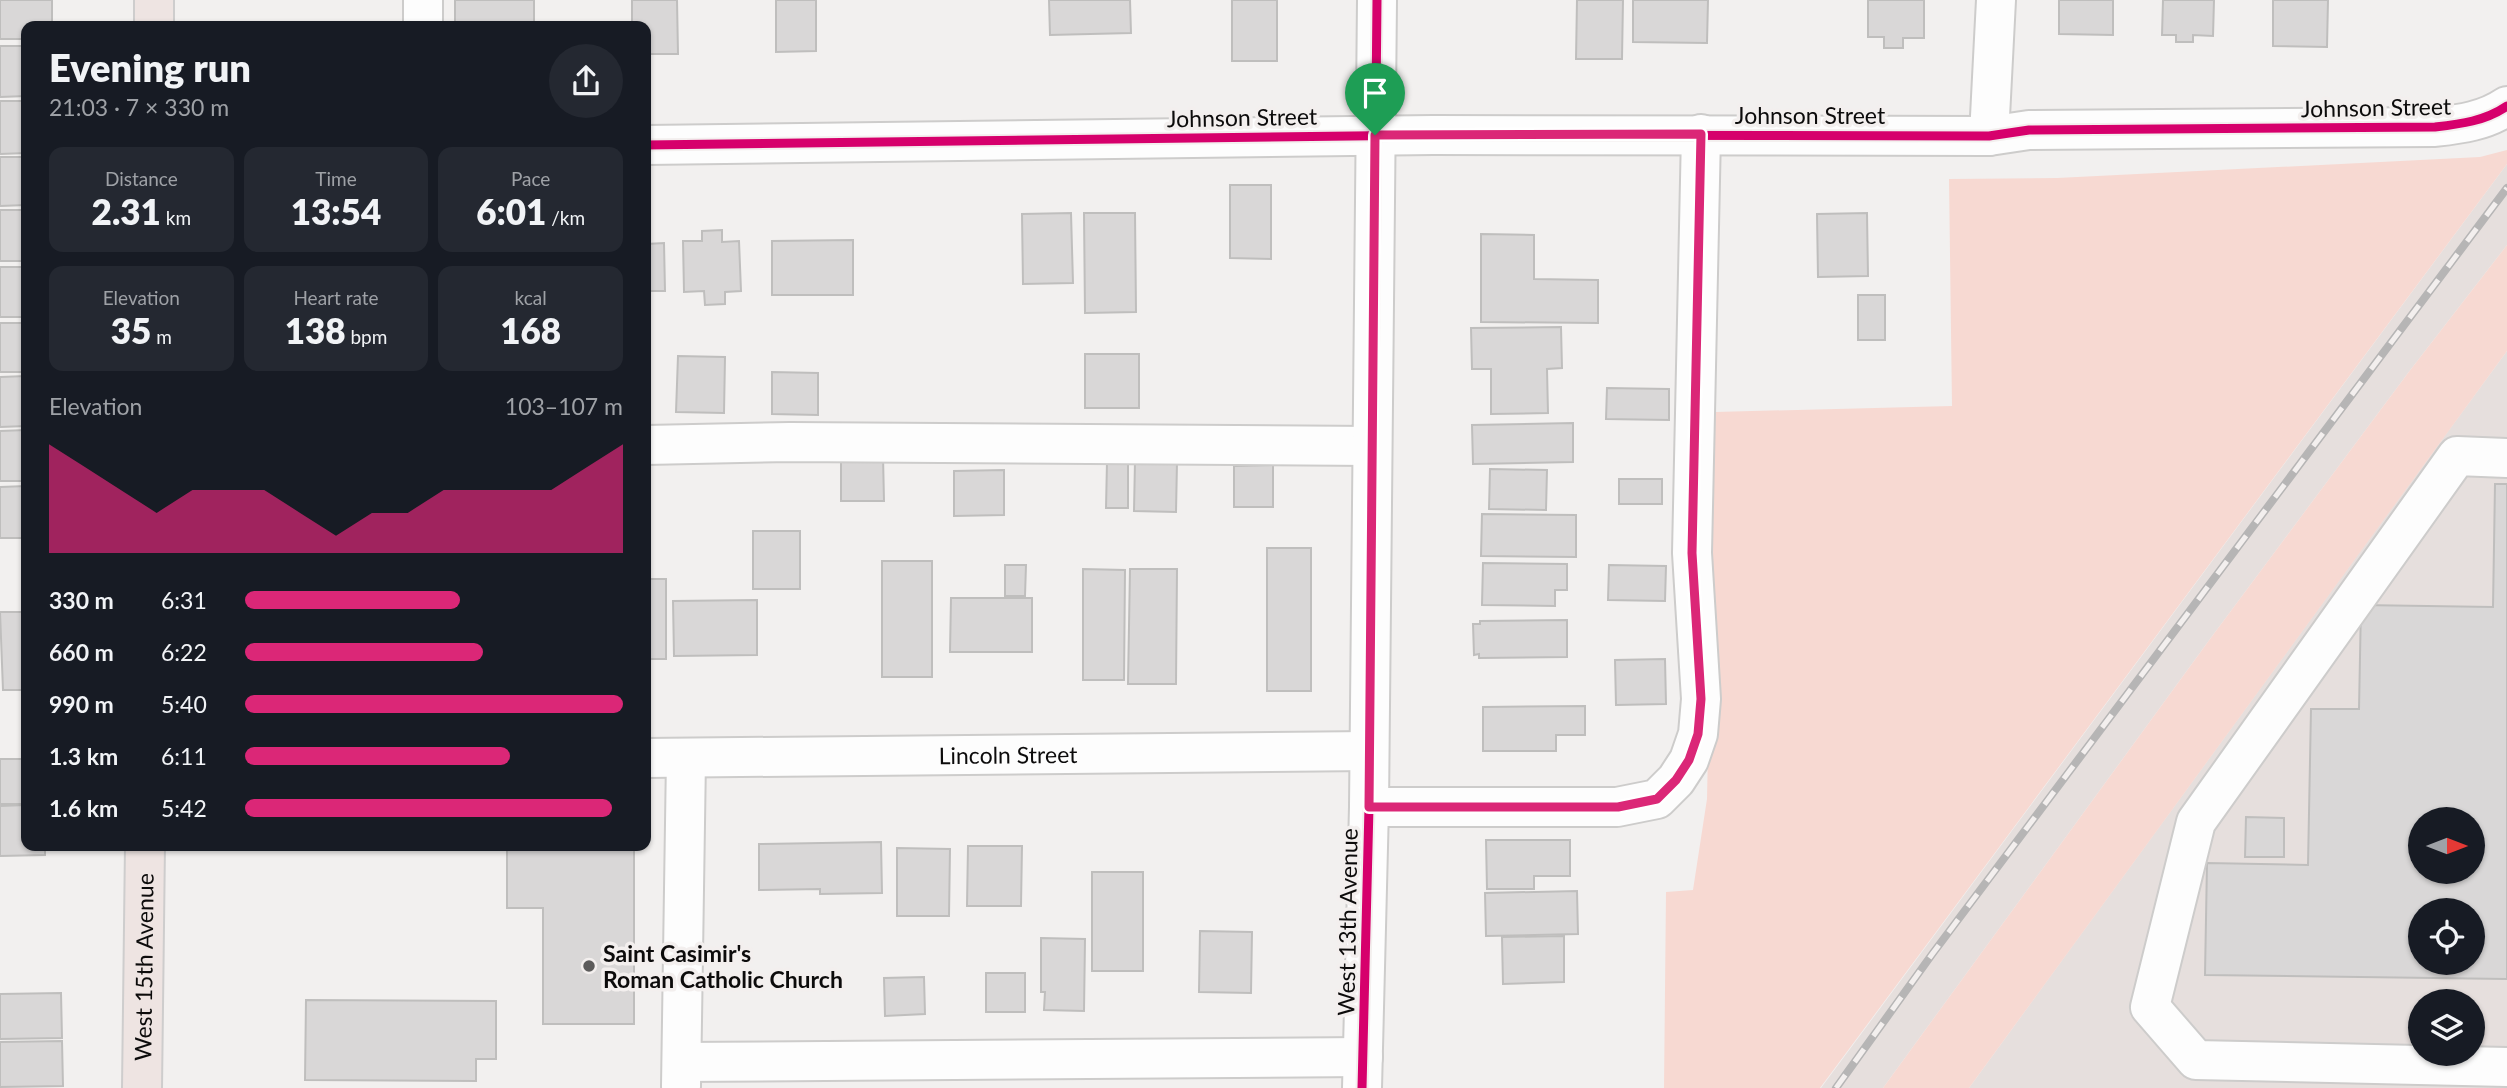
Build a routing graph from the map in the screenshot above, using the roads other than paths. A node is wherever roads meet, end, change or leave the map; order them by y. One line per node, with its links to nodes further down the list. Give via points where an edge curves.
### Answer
1 (154, 0): 5 (main road)
2 (423, 0): 6 (street)
3 (1377, 0): 9 (street, West 13th Avenue)
4 (1996, 0): 10 (street)
5 (154, 21)
6 (423, 21)
7 (2507, 106): 10 (street, Johnson Street, via 2464,124 2435,127 2029,130)
8 (1701, 134): 9 (street, Johnson Street); 10 (street, Johnson Street); 18 (street, via 1692,553 1701,699 1698,734 1689,760 1657,799 1618,807)
9 (1375, 135): 11 (street, Johnson Street); 13 (street, West 13th Avenue)
10 (1989, 136)
11 (651, 145)
12 (651, 445): 13 (street)
13 (1372, 446): 15 (street, West 13th Avenue)
14 (2507, 458): 20 (street, via 2457,456 2196,822 2150,1007 2196,1060)
15 (1369, 751): 17 (street, Lincoln Street); 18 (street, West 13th Avenue)
16 (651, 758): 17 (street, Lincoln Street)
17 (686, 758): 22 (street)
18 (1369, 807): 21 (street, West 13th Avenue)
19 (145, 851): 23 (main road, West 15th Avenue)
20 (2507, 1067)
21 (1362, 1072): 22 (street)
22 (682, 1075)
23 (142, 1088)

